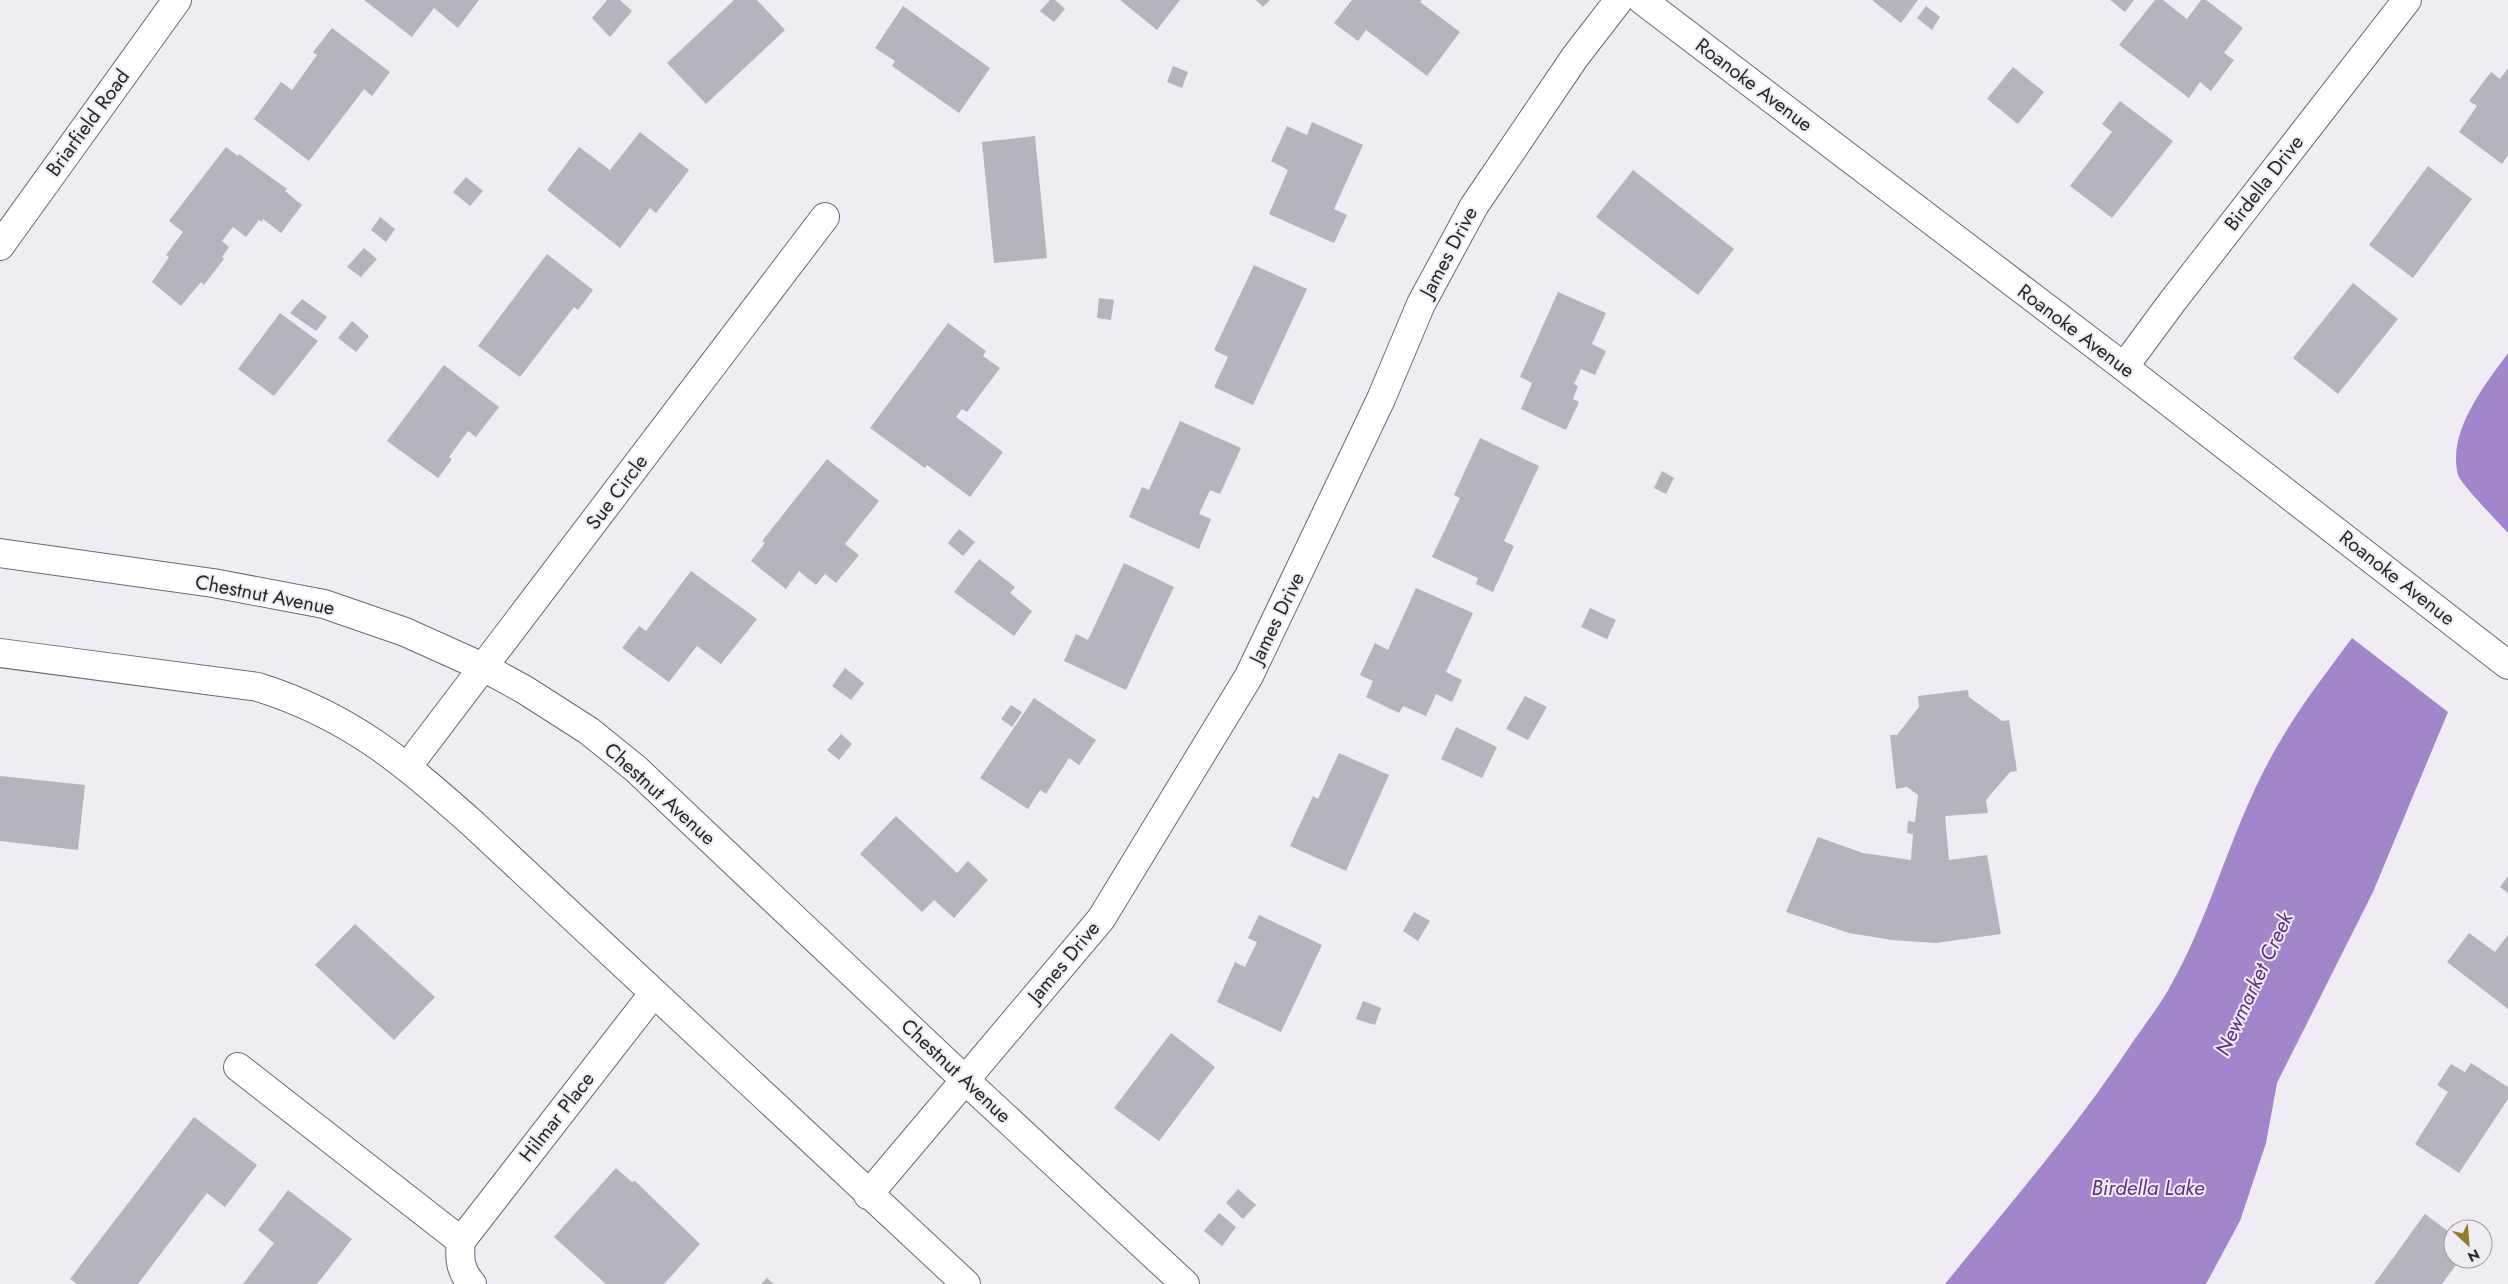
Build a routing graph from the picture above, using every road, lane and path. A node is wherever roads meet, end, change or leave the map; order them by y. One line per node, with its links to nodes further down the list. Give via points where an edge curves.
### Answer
1 (177, 0): 6 (street, Briarfield Road)
2 (1619, 0): 17 (street, James Drive, via 1575,57 1474,206 1421,304 1381,399 1249,676 1101,919)
3 (1642, 0): 7 (street, Roanoke Avenue)
4 (2407, 0): 7 (street, Birdella Drive)
5 (825, 217): 13 (street, Sue Circle)
6 (0, 246)
7 (2124, 367): 12 (street, Roanoke Avenue)
8 (0, 533): 10 (street, via 94,550)
9 (0, 553): 10 (street, Chestnut Avenue)
10 (214, 582): 13 (street, Chestnut Avenue, via 324,604 405,632)
11 (0, 653): 14 (street, via 258,687 338,719)
12 (2508, 665)
13 (485, 668): 14 (street, Sue Circle); 17 (street, Chestnut Avenue, via 589,731 636,769)
14 (408, 766): 15 (street, via 521,867)
15 (654, 994): 18 (street); 19 (street, Hilmar Place)
16 (238, 1067): 19 (street)
17 (965, 1080): 18 (street, James Drive); 22 (street, Chestnut Avenue)
18 (868, 1195): 21 (street)
19 (461, 1241): 20 (street, via 459,1257 462,1270)
20 (472, 1284)
21 (966, 1284)
22 (1185, 1284)

